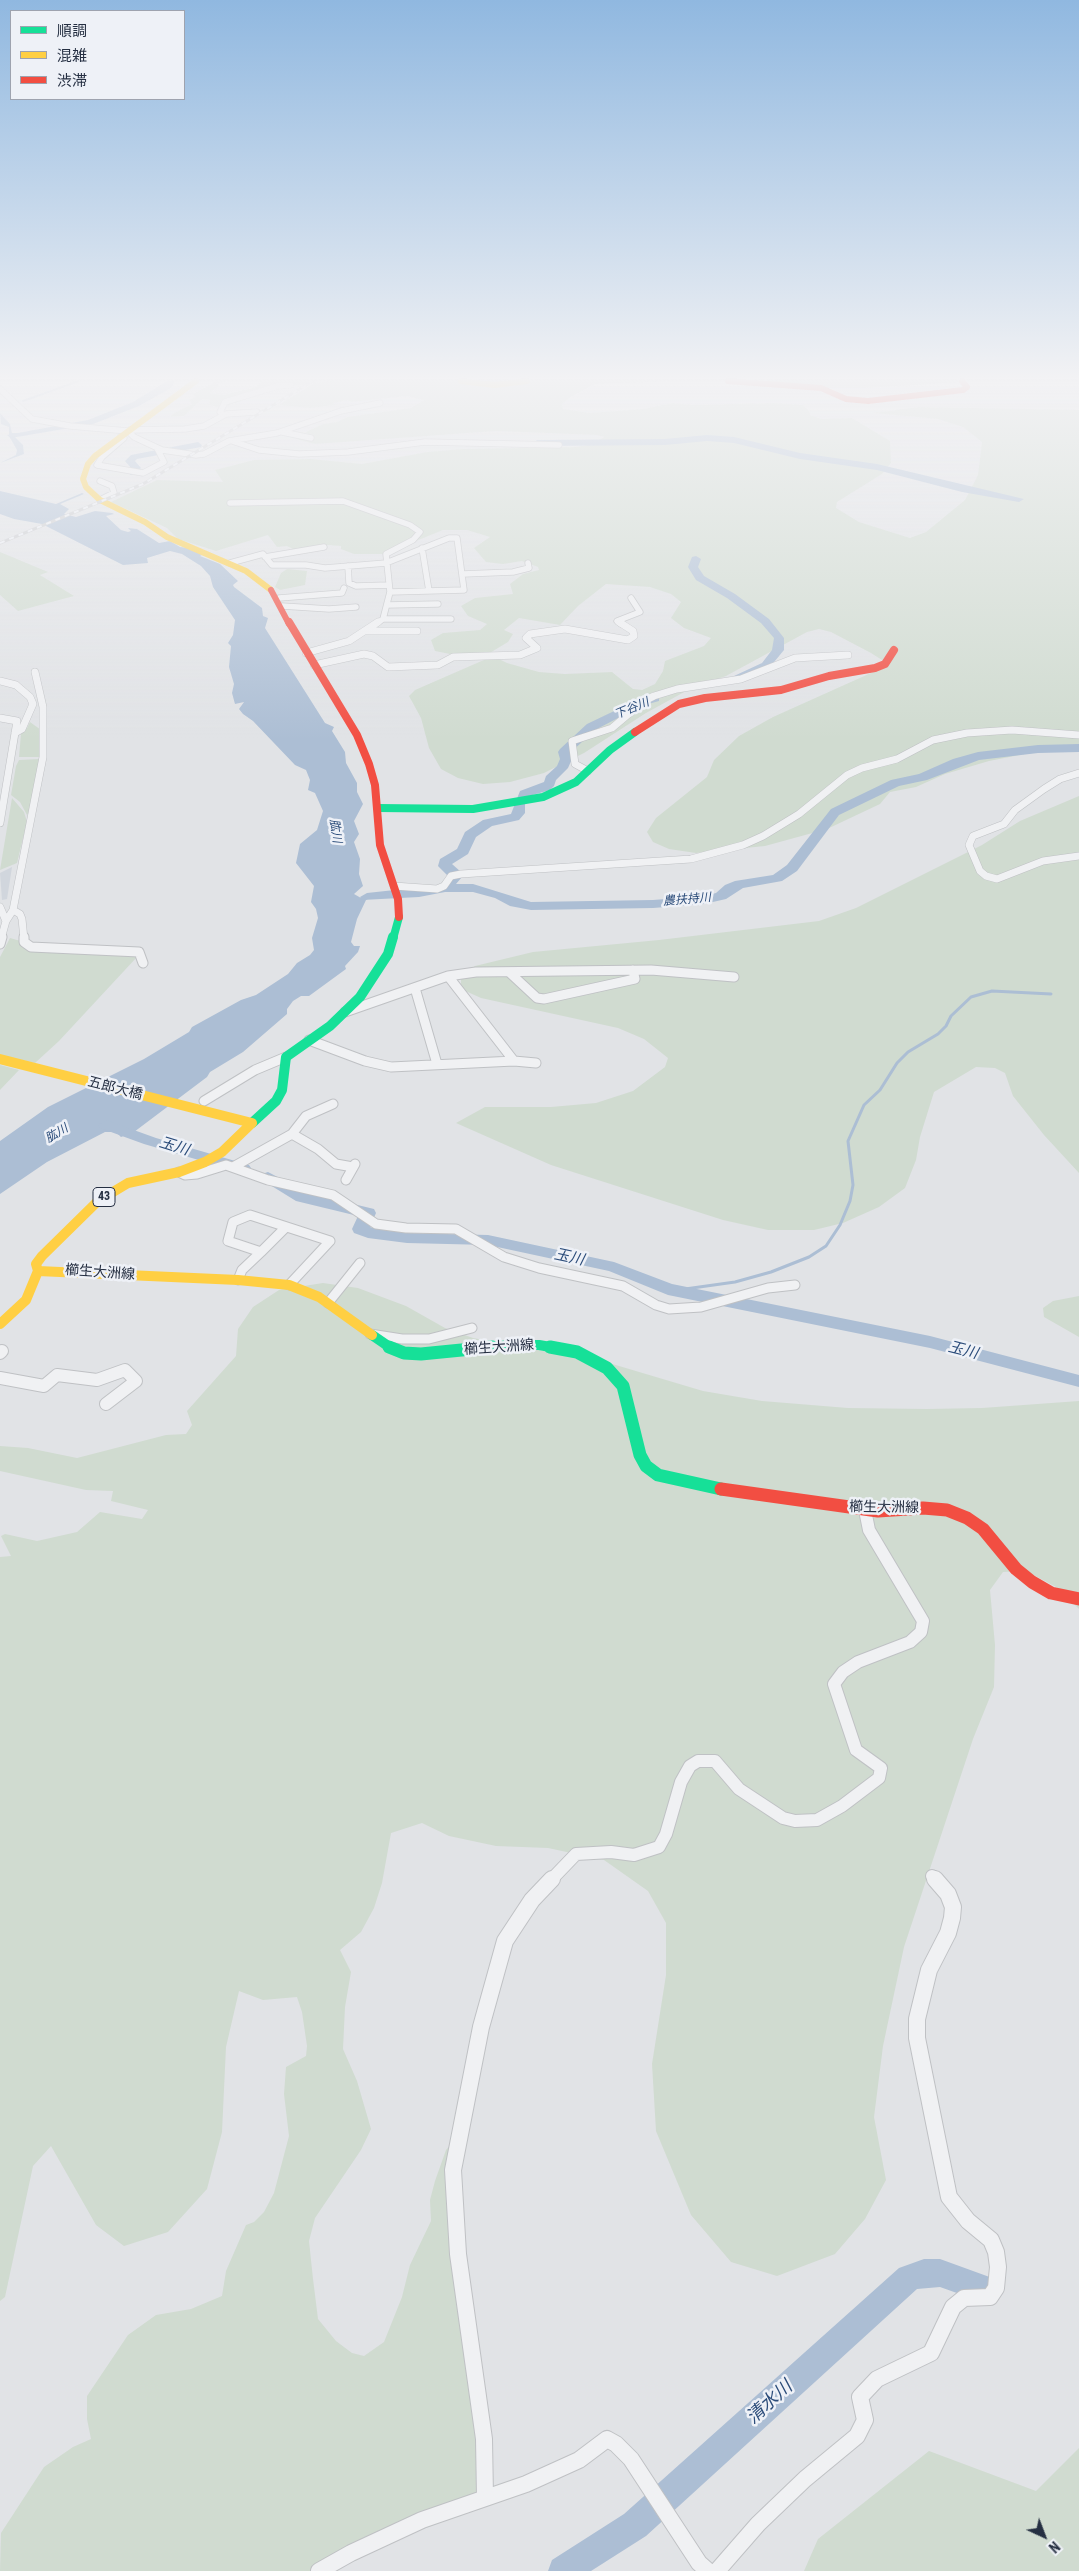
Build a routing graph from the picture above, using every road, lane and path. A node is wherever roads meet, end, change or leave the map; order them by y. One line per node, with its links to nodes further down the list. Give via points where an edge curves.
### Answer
1 (102, 501): 7 (street, via 174,540)
2 (230, 503): 8 (street, via 343,501 419,530 413,540 386,554)
3 (266, 546): 7 (street)
4 (324, 547): 6 (street)
5 (422, 548): 8 (street); 11 (street, via 455,536); 14 (street)
6 (265, 557): 7 (street, via 263,554); 10 (street, via 272,565)
7 (226, 561): 16 (street, via 264,582)
8 (386, 563): 10 (street); 13 (street)
9 (528, 564): 11 (street, via 529,568 513,572)
10 (348, 566): 13 (street, via 349,583)
11 (463, 574): 14 (street, via 464,590)
12 (344, 588): 16 (street, via 342,593)
13 (390, 589): 14 (street); 18 (street)
14 (429, 591)
15 (630, 598): 27 (street, via 640,612 617,621 634,631 634,636 628,640 565,629 530,634 526,638 537,648 520,655 453,657 438,665 414,668 388,667 373,656 364,654)
16 (280, 602): 19 (street, via 329,609); 25 (street)
17 (438, 604): 18 (street)
18 (387, 605): 20 (street)
19 (356, 607)
20 (383, 619): 21 (street); 22 (street)
21 (451, 619)
22 (366, 631): 23 (street); 25 (street, via 349,641)
23 (417, 631)
24 (894, 650): 39 (street, via 885,664 875,668 817,679 781,690 679,704 648,722)
25 (306, 653): 27 (street)
26 (848, 655): 39 (street, via 795,658 741,679 677,688 654,696 612,728 572,741 575,764)
27 (314, 666): 44 (street, via 356,735 369,764)
28 (34, 672): 30 (street)
29 (0, 681): 31 (street, via 16,685)
30 (38, 681): 31 (street); 50 (street, via 43,707 43,756)
31 (30, 697): 32 (street)
32 (32, 711): 34 (street); 35 (street, via 22,729)
33 (0, 718): 35 (street, via 17,721)
34 (34, 723)
35 (15, 733): 37 (street)
36 (1079, 735): 48 (street, via 1012,730 939,738 897,759 847,775 799,814 763,836 691,859 461,874 451,876 444,886 437,888)
37 (12, 757): 38 (street); 42 (street)
38 (0, 758)
39 (588, 770): 44 (street, via 576,782 559,791 497,806 443,810)
40 (1079, 773): 47 (street, via 1060,779 1015,810 1004,824 973,836 969,845 980,871 997,879 1043,861)
41 (0, 776): 42 (street)
42 (8, 776): 43 (street)
43 (2, 795): 45 (street)
44 (378, 808): 48 (street, via 380,845)
45 (1, 814): 46 (street)
46 (0, 823)
47 (1079, 856)
48 (394, 886): 59 (street, via 399,916 388,954)
49 (0, 908): 51 (street)
50 (13, 910): 51 (street); 53 (street, via 20,914 24,942 31,947 134,950 139,952)
51 (6, 921): 52 (street)
52 (0, 944)
53 (143, 963)
54 (633, 970): 55 (street); 55 (street, via 635,979 544,999 537,998); 57 (street)
55 (509, 972): 56 (street)
56 (448, 976): 58 (street); 63 (street)
57 (734, 977)
58 (415, 988): 59 (street); 65 (street)
59 (346, 1012): 60 (street)
60 (310, 1040): 61 (street); 65 (street, via 376,1065)
61 (286, 1057): 66 (street, via 255,1070); 68 (street, via 282,1090 276,1101)
62 (0, 1060): 68 (street, 五郎大橋)
63 (514, 1061): 64 (street); 65 (street)
64 (536, 1063)
65 (437, 1064)
66 (204, 1101)
67 (333, 1104): 69 (street, via 306,1116)
68 (252, 1123): 71 (street, 43, via 222,1152)
69 (292, 1134): 70 (street); 72 (street, via 336,1164 354,1165)
70 (233, 1167): 71 (street, via 226,1165 197,1174); 79 (street, via 268,1180 333,1195 376,1224 456,1229 504,1257 623,1286 669,1309 701,1307 768,1288)
71 (179, 1172): 76 (street, 43, via 146,1177 111,1191 42,1256 36,1264)
72 (346, 1180)
73 (286, 1226): 74 (street); 74 (street, via 250,1215 233,1222 228,1241); 78 (street, via 330,1241)
74 (261, 1252): 77 (street, via 242,1270)
75 (360, 1263): 80 (street)
76 (38, 1271): 77 (street, 櫛生大洲線); 81 (street, 43, via 26,1300)
77 (238, 1280): 78 (street, 櫛生大洲線)
78 (288, 1285): 80 (street, 櫛生大洲線)
79 (795, 1285)
80 (328, 1303): 83 (street, 櫛生大洲線)
81 (0, 1324)
82 (472, 1328): 83 (street, via 429,1339)
83 (370, 1334): 86 (street, 櫛生大洲線, via 392,1349 421,1354 511,1345 539,1345 576,1352 607,1368 623,1386 640,1455 646,1466 658,1475 715,1488)
84 (0, 1378): 85 (street, via 44,1386 57,1375 97,1380 125,1370 136,1380)
85 (106, 1404)
86 (865, 1510): 87 (street, 櫛生大洲線, via 947,1510 967,1518 983,1528 1016,1569 1032,1582 1051,1593); 89 (street, via 869,1530 923,1622 921,1632 910,1642 858,1662 843,1672 834,1684 856,1750 881,1768 878,1778 842,1806 817,1820 795,1821 783,1818 739,1789 715,1761 698,1761 690,1766 681,1782 666,1834 658,1847 634,1854 576,1854 532,1900 505,1941 481,2027 454,2170 458,2254 484,2439)
87 (1079, 1599)
88 (932, 1876): 92 (street, via 948,1894 953,1908 948,1933 929,1970 917,2019 917,2038 949,2197 968,2221 991,2240 998,2267 996,2288 990,2297 964,2298 953,2307 931,2353 877,2379 860,2397 865,2420 857,2436 758,2524)
89 (485, 2497): 90 (street, via 422,2520); 91 (street, via 526,2484 580,2460 607,2439 631,2459)
90 (319, 2571)
91 (708, 2571)
92 (717, 2571)

